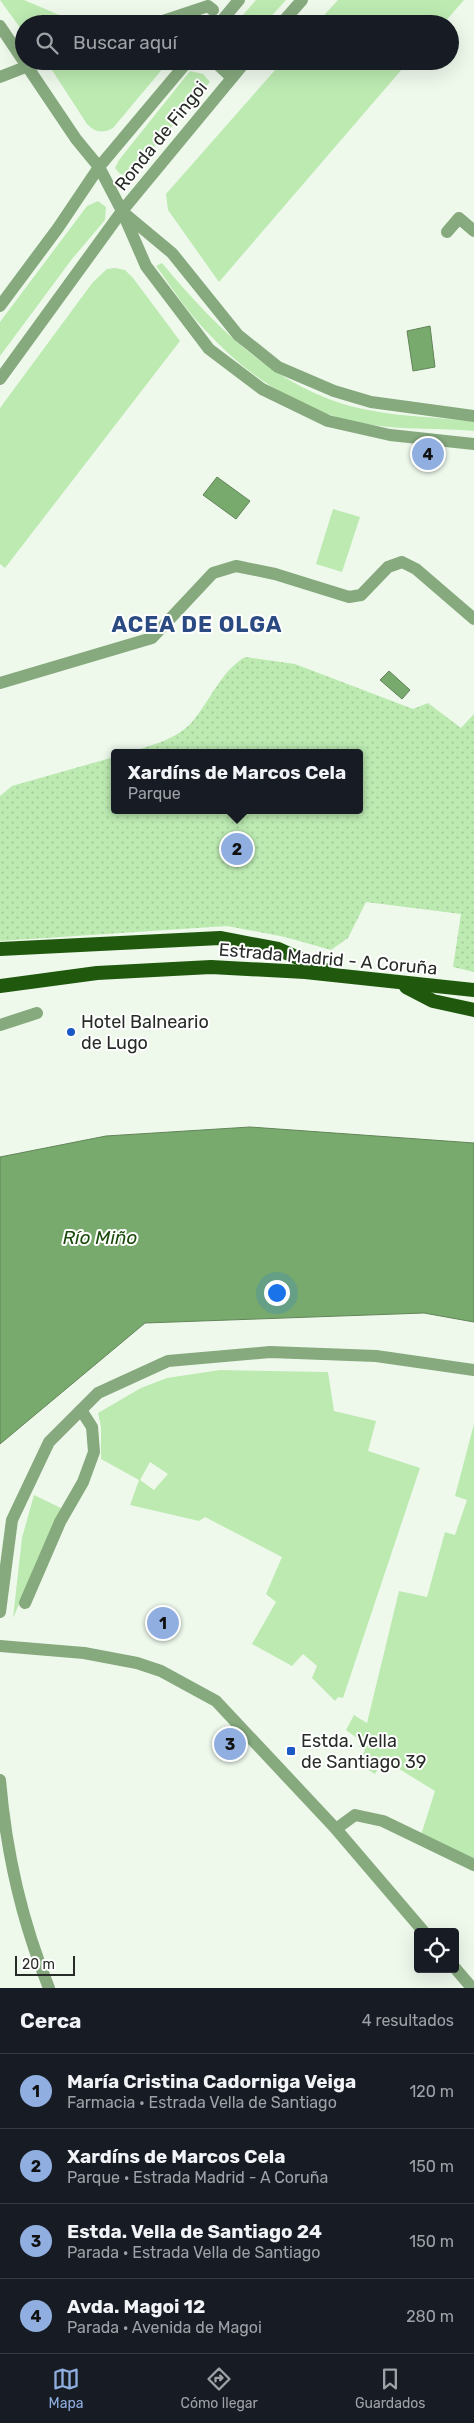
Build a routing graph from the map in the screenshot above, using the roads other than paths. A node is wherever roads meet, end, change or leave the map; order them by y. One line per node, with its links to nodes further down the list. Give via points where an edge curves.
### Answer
1 (239, 0): 5 (street)
2 (302, 0): 6 (street)
3 (213, 10): 4 (street, via 208,6)
4 (181, 15)
5 (226, 15)
6 (288, 15)
7 (0, 26): 8 (street)
8 (15, 50)
9 (18, 70): 14 (street)
10 (28, 70): 16 (street)
11 (181, 70): 16 (street, Ronda de Fingoi)
12 (224, 70): 15 (street, Ronda de Fingoi)
13 (238, 70): 15 (street, Ronda de Fingoi)
14 (0, 77)
15 (231, 77): 17 (street, Ronda de Fingoi)
16 (99, 168): 17 (street, Ronda de Fingoi); 20 (street)
17 (122, 211): 21 (street); 22 (street, via 172,253 238,335 278,367 334,391 371,402); 23 (street, via 146,266 190,327 209,349 262,389 328,421 390,435)
18 (474, 231): 19 (street, via 458,218)
19 (447, 232)
20 (0, 306)
21 (0, 378)
22 (474, 416)
23 (474, 444)
24 (474, 618): 25 (street, via 416,569 402,562 388,566 361,595 349,597 275,574 236,566 214,573 152,638)
25 (0, 683)
26 (0, 949): 27 (highway, via 220,938 278,949)
27 (335, 975): 28 (highway, Estrada Madrid - A Coruña); 29 (highway, Estrada Madrid - A Coruña, via 211,967 97,973)
28 (399, 983): 30 (highway, Estrada Madrid - A Coruña); 31 (highway, via 433,1000)
29 (0, 986)
30 (474, 990)
31 (474, 1010)
32 (36, 1013): 33 (street)
33 (0, 1026)
34 (474, 1370): 35 (street, via 376,1356 280,1352 168,1361 98,1393)
35 (81, 1410): 36 (street, via 92,1427 94,1452); 37 (street, via 49,1442 12,1520)
36 (25, 1603)
37 (0, 1612)
38 (0, 1646): 40 (street, via 84,1653 138,1663 186,1683 216,1701)
39 (0, 1780): 44 (street, via 3,1821 20,1899 33,1950)
40 (336, 1829): 41 (street, via 355,1815 383,1820); 42 (street)
41 (474, 1865)
42 (421, 1928)
43 (459, 1973): 45 (street)
44 (49, 1988)
45 (472, 1988)

